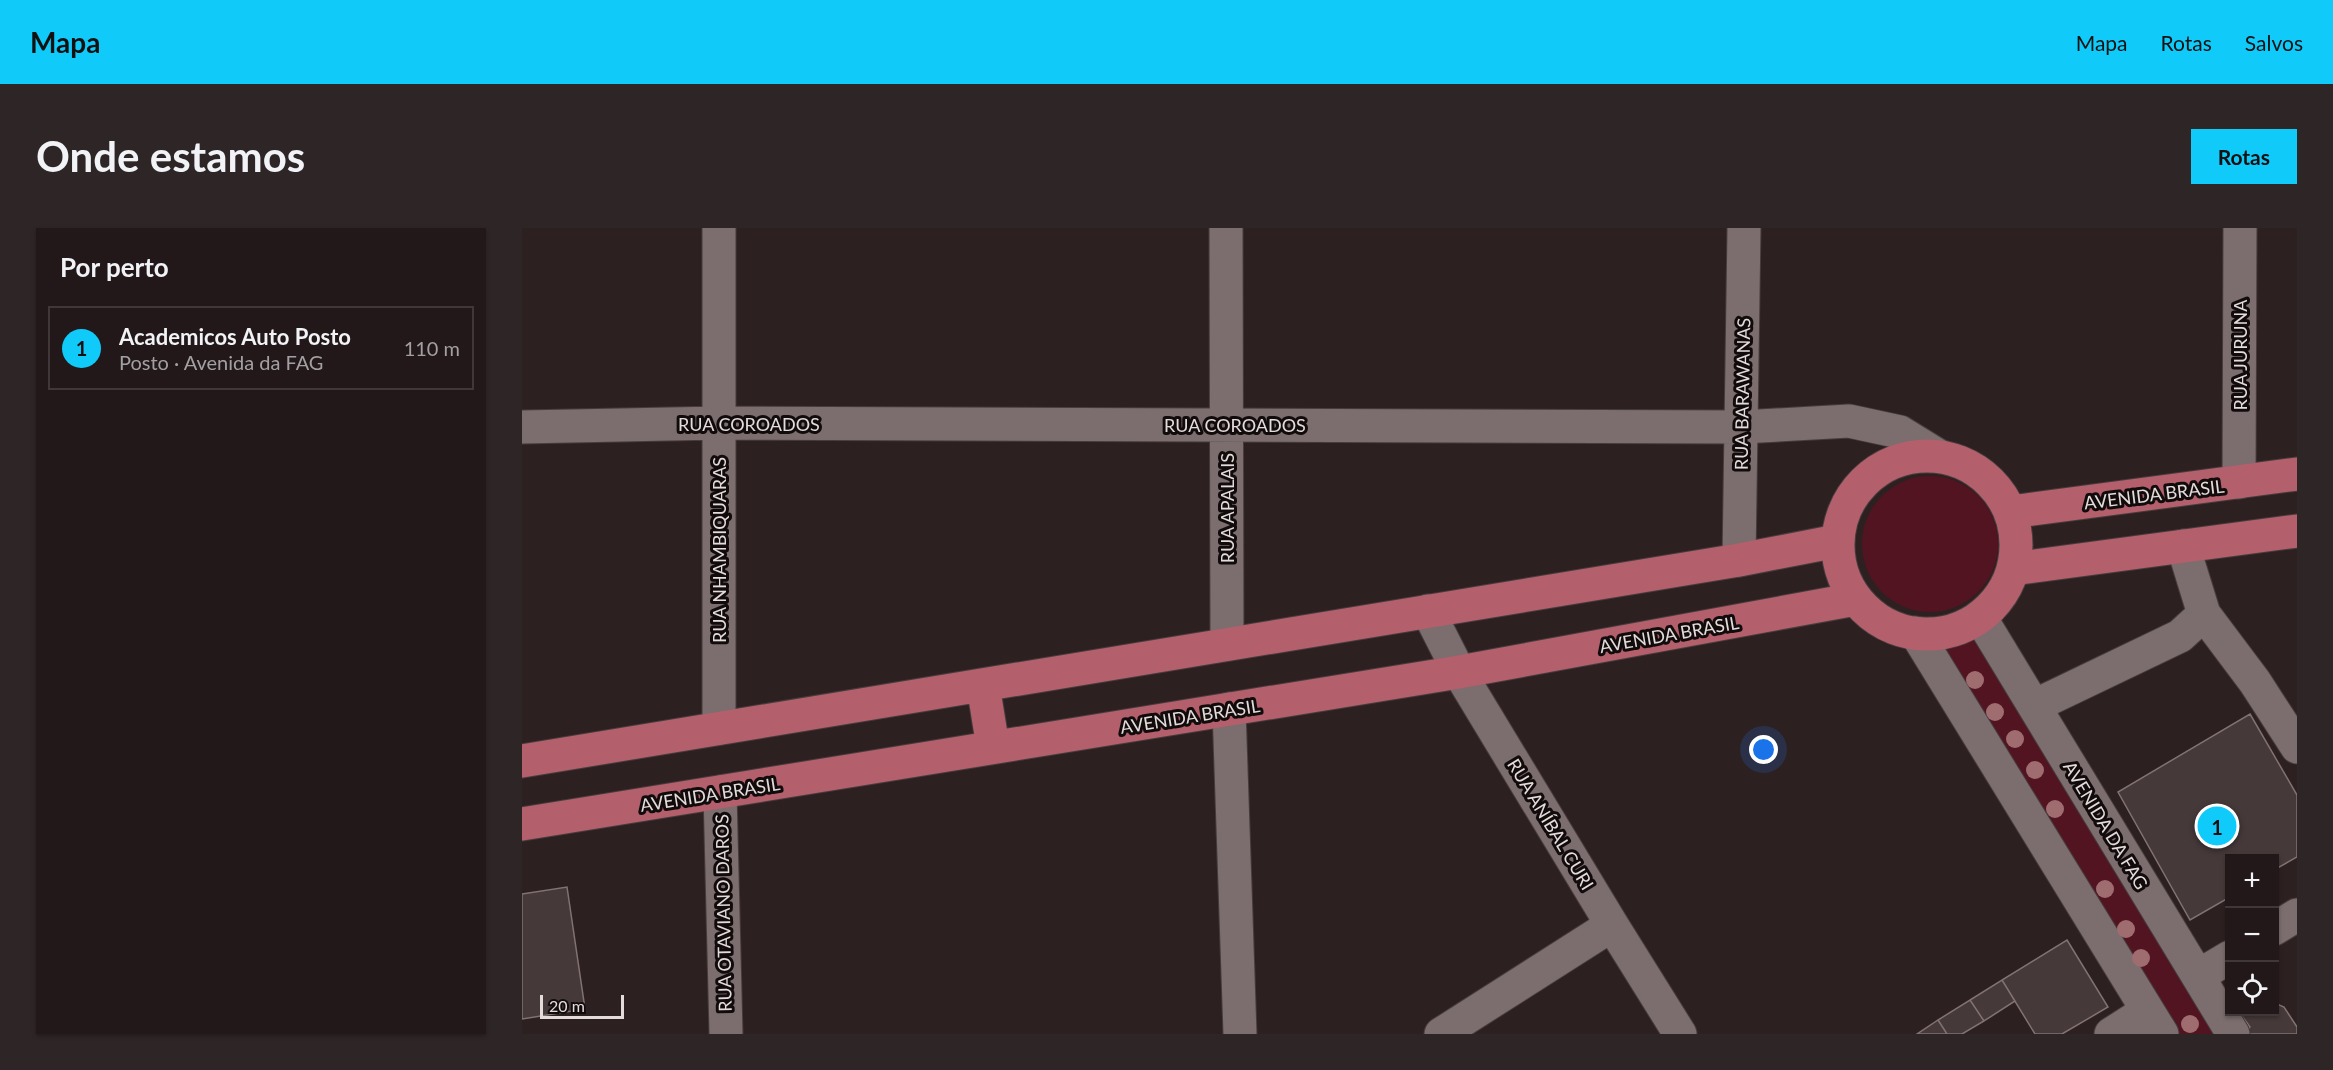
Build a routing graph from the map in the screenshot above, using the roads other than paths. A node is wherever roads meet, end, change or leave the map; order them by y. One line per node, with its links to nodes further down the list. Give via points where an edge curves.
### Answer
1 (719, 228): 5 (street, RUA NHAMBIQUARAS)
2 (1226, 228): 6 (street, RUA APALAIS)
3 (1744, 228): 8 (street, RUA BARAWANAS)
4 (2240, 228): 11 (street, RUA JURUNA)
5 (719, 423): 6 (street, RUA COROADOS); 7 (street, RUA COROADOS); 28 (street, RUA NHAMBIQUARAS)
6 (1227, 424): 8 (street, RUA COROADOS); 23 (street, RUA APALAIS)
7 (522, 427)
8 (1742, 428): 9 (street, RUA COROADOS, via 1849,421 1900,432); 16 (street, RUA BARAWANAS)
9 (1939, 456): 12 (main road, via 1970,466 1987,478); 14 (main road, via 1906,458 1866,479 1841,518)
10 (2297, 474): 11 (main road, AVENIDA BRASIL)
11 (2240, 482): 12 (main road, AVENIDA BRASIL)
12 (2011, 512): 17 (main road, via 2016,550)
13 (2297, 531): 15 (main road)
14 (1837, 541): 16 (main road); 18 (main road, via 1845,581)
15 (2183, 546): 17 (main road); 20 (street)
16 (1739, 560): 19 (main road)
17 (2013, 569): 21 (main road, via 2000,596)
18 (1856, 599): 22 (main road, via 1883,622); 24 (main road, AVENIDA BRASIL)
19 (1428, 611): 23 (main road); 24 (street, RUA ANÍBAL CURI)
20 (2204, 614): 26 (street, via 2180,636); 30 (street)
21 (1980, 617): 22 (main road, via 1939,633); 26 (street, AVENIDA DA FAG)
22 (1917, 633): 39 (street)
23 (1227, 644): 25 (main road)
24 (1459, 672): 27 (main road, AVENIDA BRASIL); 35 (street, RUA ANÍBAL CURI)
25 (983, 685): 28 (main road); 29 (main road)
26 (2034, 706): 38 (street, AVENIDA DA FAG)
27 (1229, 710): 29 (main road, AVENIDA BRASIL); 41 (street)
28 (719, 728): 31 (main road)
29 (993, 747): 32 (main road, AVENIDA BRASIL)
30 (2297, 747)
31 (522, 761)
32 (720, 792): 33 (main road, AVENIDA BRASIL); 40 (street, RUA OTAVIANO DAROS)
33 (522, 824)
34 (2297, 915): 36 (street)
35 (1612, 925): 42 (street); 43 (street, RUA ANÍBAL CURI)
36 (2279, 926)
37 (2225, 959): 38 (street)
38 (2198, 976): 45 (street, AVENIDA DA FAG)
39 (2154, 1022): 44 (street)
40 (726, 1034)
41 (1240, 1034)
42 (1441, 1034)
43 (1680, 1034)
44 (2111, 1034)
45 (2233, 1034)

